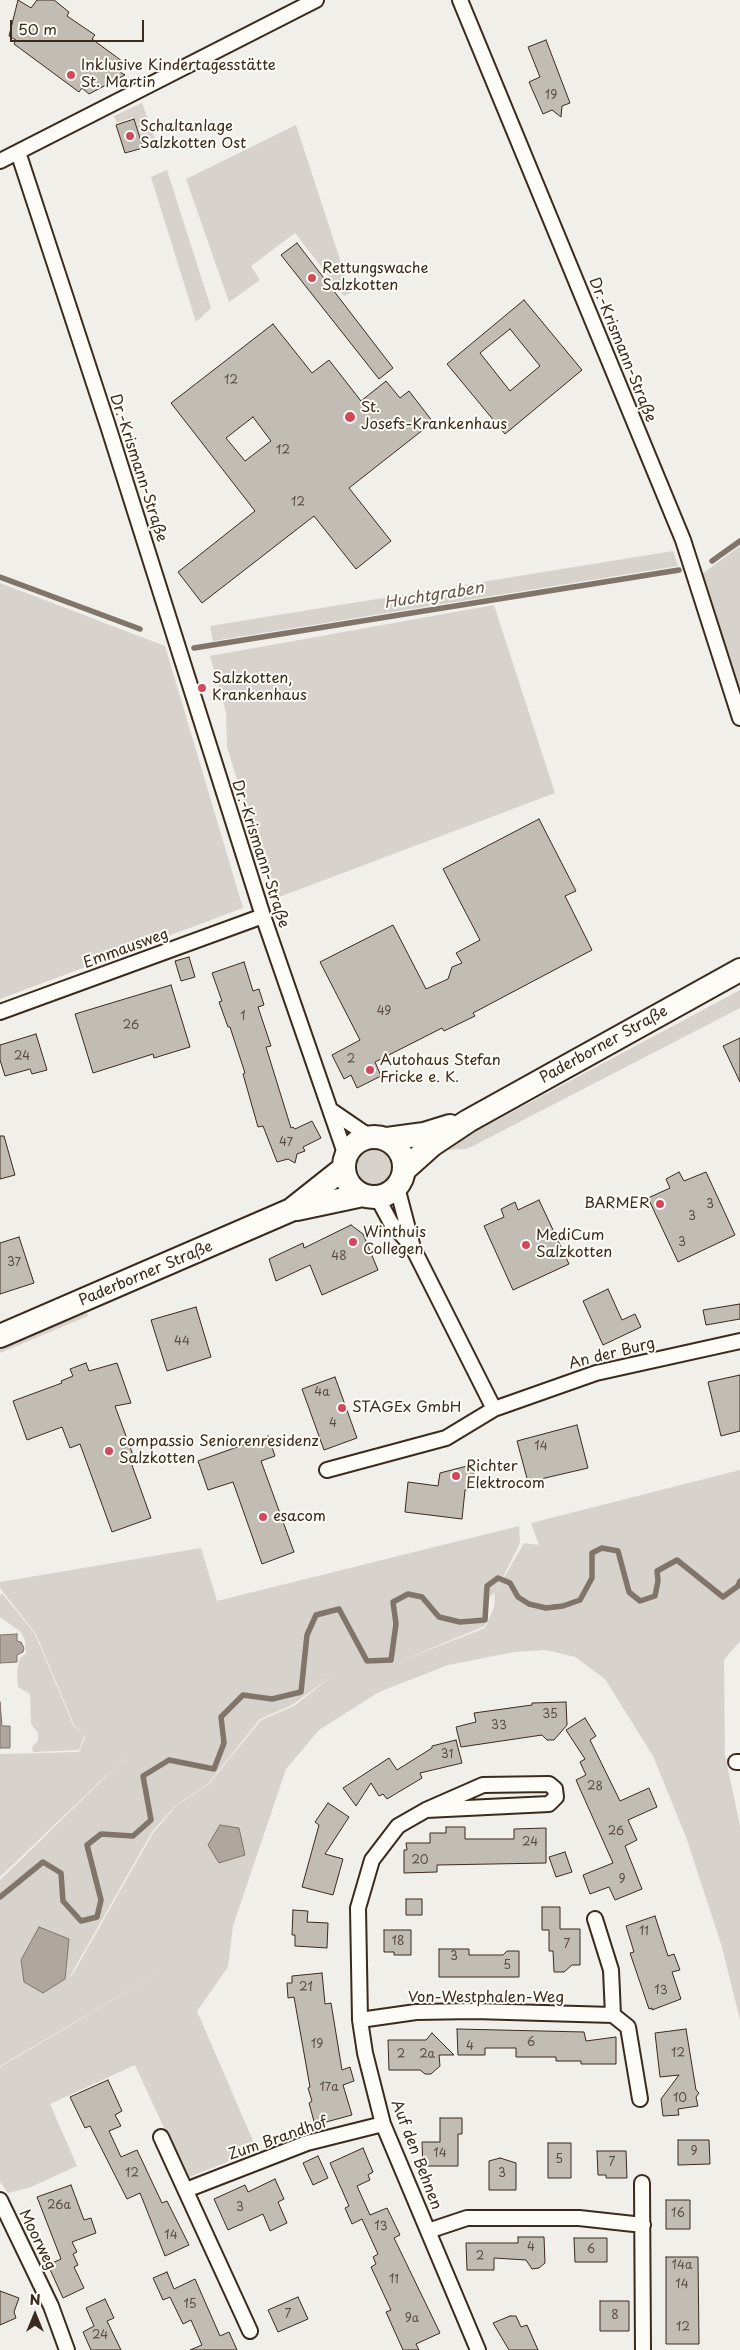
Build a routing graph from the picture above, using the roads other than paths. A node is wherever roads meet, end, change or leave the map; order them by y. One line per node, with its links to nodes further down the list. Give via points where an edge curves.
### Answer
1 (316, 0): 3 (street)
2 (460, 0): 5 (street, Dr.-Krismann-Straße, via 683,540)
3 (18, 152): 4 (street); 6 (street, Dr.-Krismann-Straße)
4 (0, 161)
5 (740, 718)
6 (263, 916): 8 (street, Emmausweg); 9 (street, Dr.-Krismann-Straße)
7 (740, 970): 10 (main road, Paderborner Straße)
8 (0, 1012)
9 (332, 1111): 11 (street); 12 (street, Dr.-Krismann-Straße)
10 (468, 1121): 11 (main road, Paderborner Straße, via 424,1134); 13 (main road, Paderborner Straße, via 432,1145)
11 (378, 1138): 12 (main road, Paderborner Straße, via 355,1144); 13 (main road, via 400,1152)
12 (345, 1162): 14 (main road, via 349,1184); 15 (main road, Paderborner Straße)
13 (401, 1178): 14 (main road, Paderborner Straße, via 384,1196); 16 (street)
14 (370, 1196): 15 (main road, Paderborner Straße); 16 (street)
15 (291, 1210): 17 (main road, Paderborner Straße)
16 (412, 1246): 19 (street)
17 (0, 1336)
18 (740, 1341): 19 (street, An der Burg, via 596,1373)
19 (494, 1409): 20 (street, An der Burg, via 446,1438)
20 (328, 1470)
21 (426, 1810): 21 (street, Auf den Behnen, via 549,1804 556,1797 555,1789 549,1784 483,1786); 24 (street, Auf den Behnen, via 398,1826 372,1860 358,1908)
22 (595, 1918): 23 (street, via 610,1970)
23 (614, 2015): 24 (street, Von-Westphalen-Weg, via 416,2012); 25 (street, via 628,2027)
24 (360, 2020): 26 (street, Auf den Behnen)
25 (640, 2099)
26 (383, 2124): 29 (street, Zum Brandhof, via 307,2143); 32 (street, Auf den Behnen)
27 (161, 2137): 29 (street)
28 (642, 2183): 31 (street)
29 (186, 2190): 33 (street)
30 (0, 2200): 34 (street, Moorweg, via 51,2306)
31 (643, 2225): 32 (street, via 579,2218 467,2218); 36 (street)
32 (428, 2231): 35 (street, Auf den Behnen)
33 (250, 2331)
34 (67, 2350)
35 (478, 2350)
36 (643, 2350)

